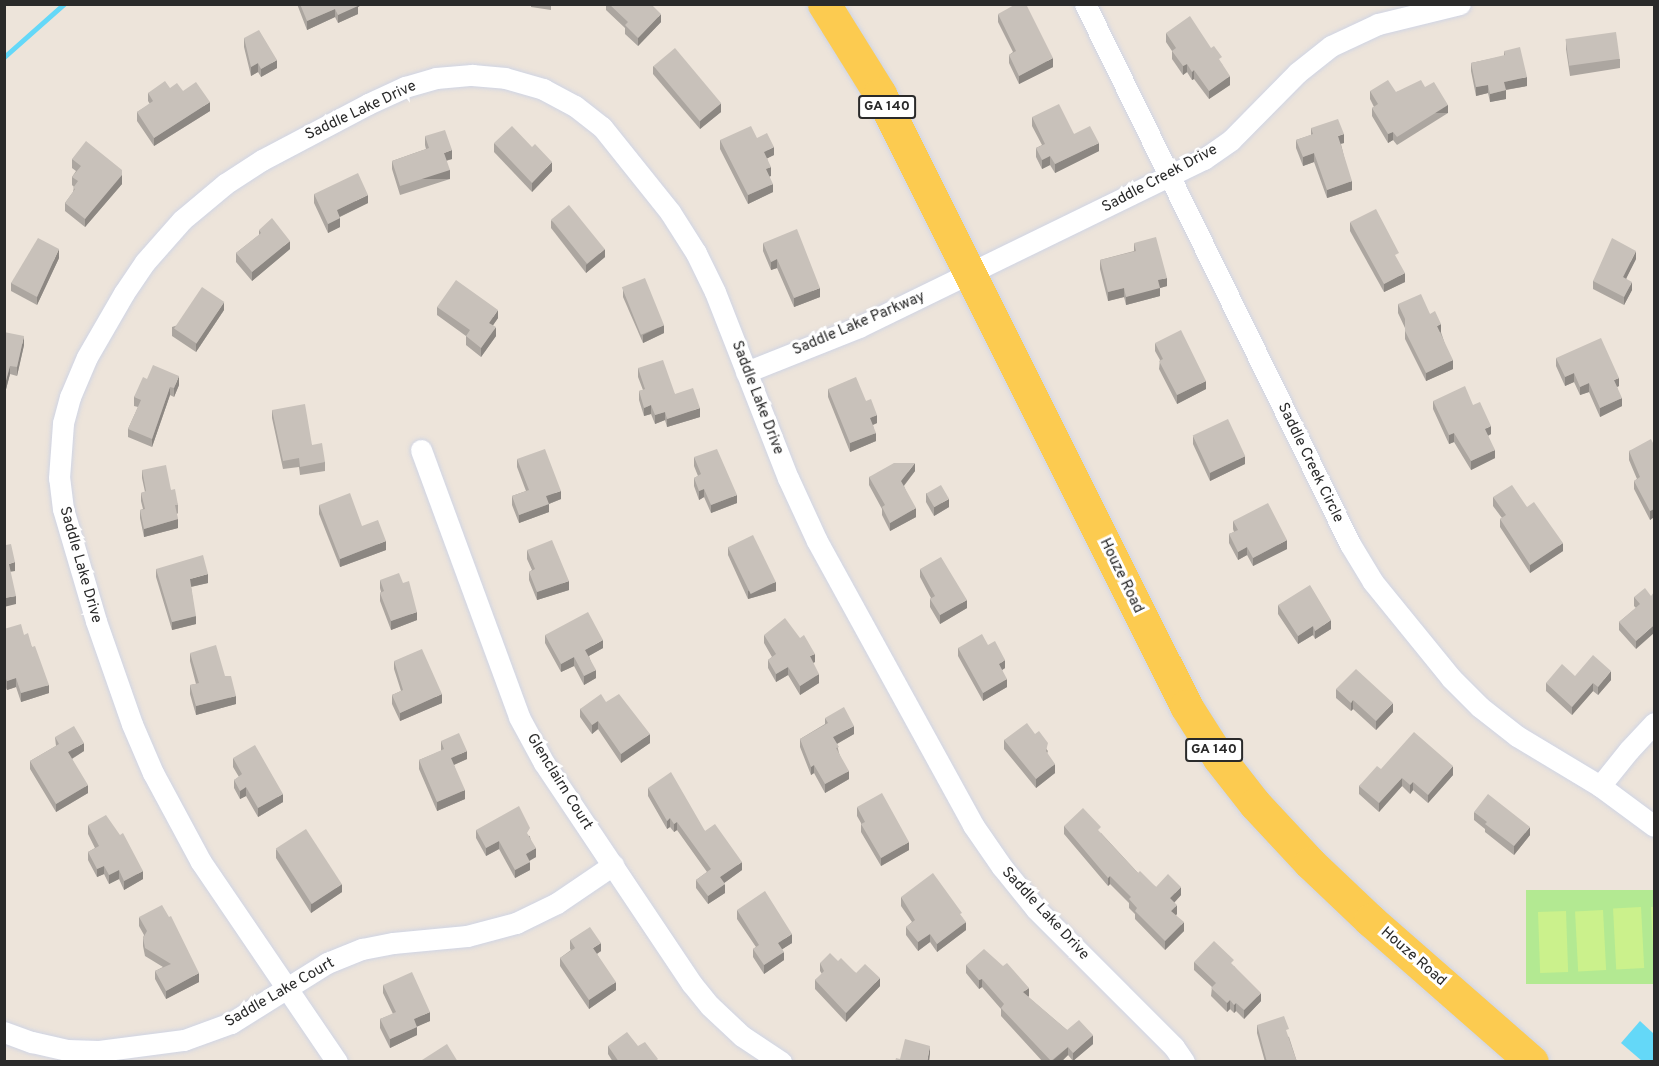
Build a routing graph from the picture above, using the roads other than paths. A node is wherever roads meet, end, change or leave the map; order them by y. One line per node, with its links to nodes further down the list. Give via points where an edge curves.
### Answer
1 (824, 4): 5 (main road, Houze Road / GA 140, via 880,94)
2 (1084, 4): 4 (street, Saddle Creek Circle)
3 (1450, 6): 4 (street, Saddle Creek Drive, via 1378,24 1331,46 1297,73 1231,140)
4 (1170, 177): 5 (street, Saddle Creek Drive); 9 (street, Saddle Creek Circle, via 1350,544 1373,582 1451,678 1480,707 1517,736)
5 (971, 274): 6 (street, Saddle Lake Parkway, via 859,327); 17 (main road, Houze Road / GA 140, via 1186,706 1219,758 1310,863)
6 (746, 372): 12 (street, Saddle Lake Drive, via 696,254 630,159 602,127 575,106 543,89 505,78 436,78 368,104 225,184 182,220 145,262 87,357 70,397 59,450 63,509 96,621 153,773 201,862); 16 (street, Saddle Lake Drive, via 817,541 973,825 1036,909 1174,1047)
7 (421, 450): 11 (street, Glenclairn Court, via 519,717 544,762)
8 (1654, 723): 9 (street)
9 (1600, 786): 10 (street, Saddle Creek Circle)
10 (1654, 826)
11 (613, 865): 12 (street, Saddle Lake Court, via 557,903 516,923 467,936 362,949 327,963); 15 (street, Glenclairn Court, via 710,1005 742,1036)
12 (286, 988): 13 (street, Saddle Lake Court, via 208,1033 126,1049 67,1050); 14 (street, Saddle Lake Drive)
13 (4, 1032)
14 (337, 1062)
15 (782, 1062)
16 (1184, 1062)
17 (1532, 1062)

